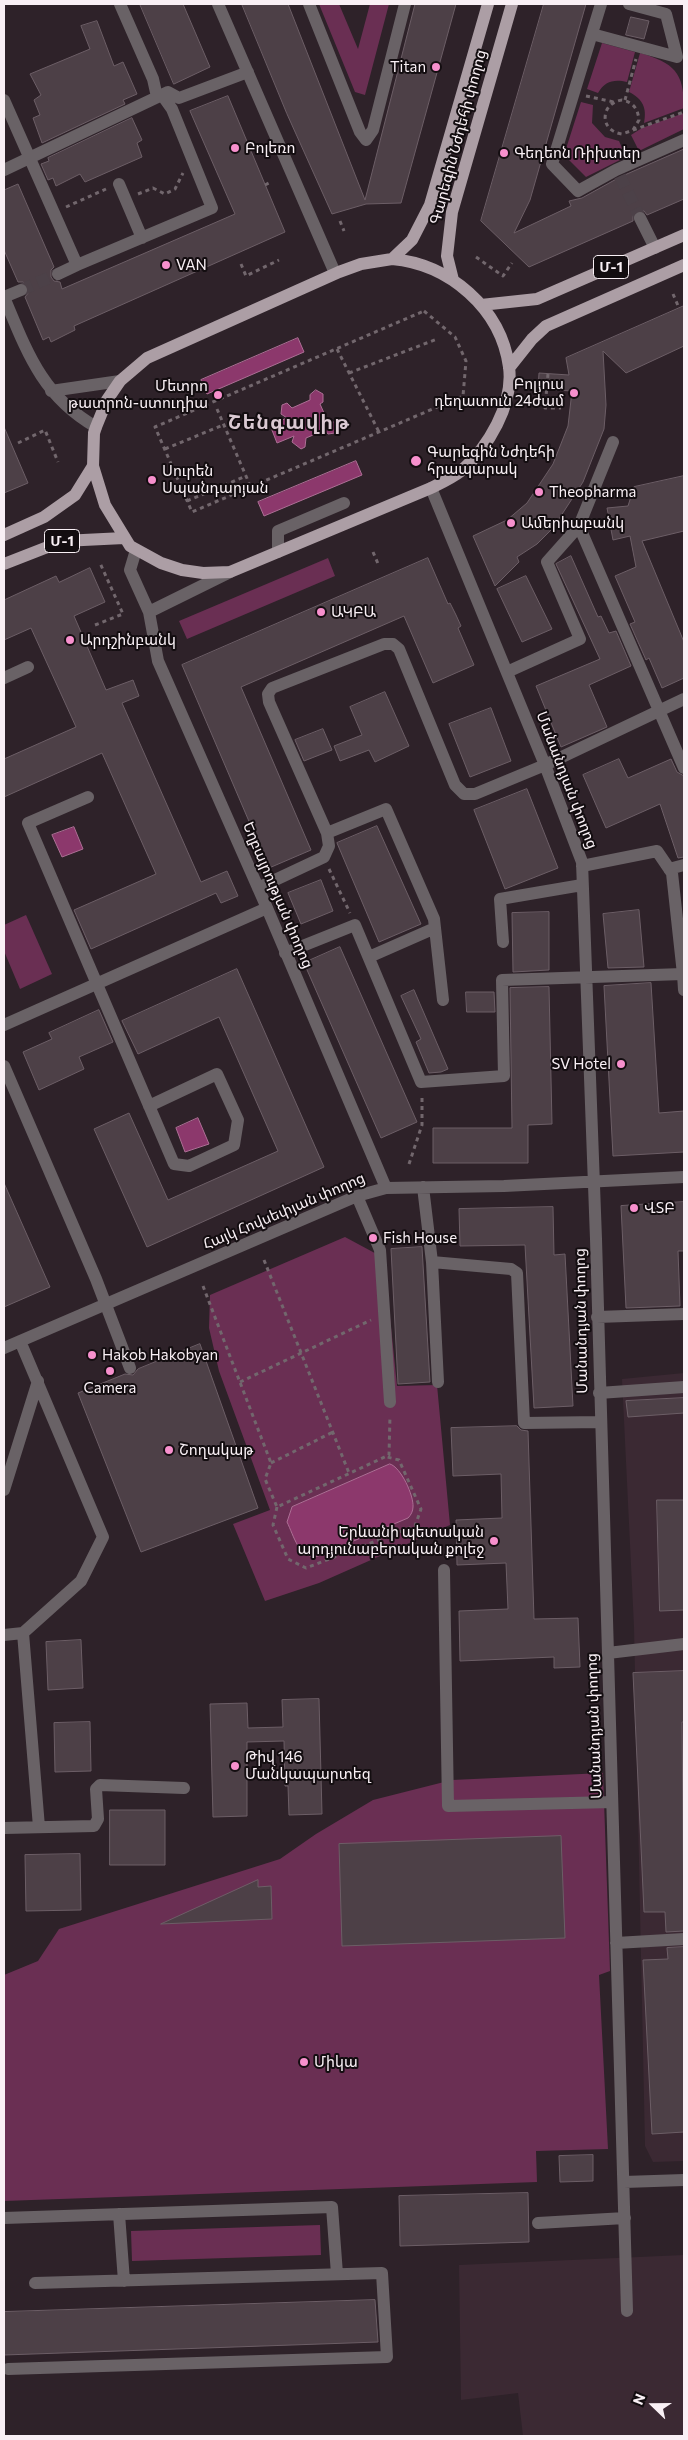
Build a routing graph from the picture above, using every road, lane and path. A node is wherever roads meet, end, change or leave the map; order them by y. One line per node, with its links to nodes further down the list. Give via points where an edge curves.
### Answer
1 (120, 4): 13 (street)
2 (218, 4): 11 (street)
3 (309, 4): 4 (street, via 366,140 373,130)
4 (405, 4)
5 (488, 4): 35 (main road, Գարեգին Նժդեհի փողոց, via 430,206 412,240)
6 (512, 4): 43 (main road, Գարեգին Նժդեհի փողոց, via 452,212 448,256)
7 (601, 4): 9 (street)
8 (629, 4): 10 (street, via 666,14 677,57)
9 (592, 34): 10 (street); 12 (street)
10 (639, 46): 15 (path)
11 (248, 72): 13 (street, via 179,98 168,92); 41 (street)
12 (574, 92): 16 (path); 19 (street, via 552,164 578,191)
13 (160, 96): 20 (street); 21 (street, via 172,109)
14 (4, 100): 20 (street)
15 (625, 100): 16 (path); 18 (path, via 633,104 638,114 639,120)
16 (614, 102): 18 (path, via 605,113 608,128 616,134)
17 (684, 112): 18 (path)
18 (632, 130)
19 (684, 140)
20 (29, 159): 22 (street); 27 (street)
21 (195, 166): 26 (path, via 183,172 175,189 165,194 153,188); 32 (street, via 212,208)
22 (4, 170)
23 (271, 182): 25 (path)
24 (119, 184): 26 (street); 27 (path)
25 (265, 185)
26 (126, 199): 32 (street)
27 (54, 212): 40 (street)
28 (640, 218): 33 (street)
29 (340, 221): 30 (path)
30 (344, 231)
31 (684, 235): 33 (main road, Մ-1)
32 (142, 238): 40 (street)
33 (655, 248): 47 (main road, Մ-1, via 537,299)
34 (476, 257): 37 (path, via 503,276)
35 (392, 259): 41 (main road, via 361,264); 43 (main road, via 418,263)
36 (278, 260): 38 (path, via 246,276)
37 (512, 263)
38 (241, 264)
39 (684, 265): 52 (main road, Մ-1, via 546,326)
40 (77, 266): 42 (street)
41 (335, 273): 55 (main road, via 147,358)
42 (58, 274)
43 (453, 280): 47 (main road)
44 (21, 290): 46 (street)
45 (673, 294): 48 (path)
46 (4, 297): 49 (street)
47 (481, 305): 52 (main road, via 496,329)
48 (679, 308)
49 (9, 326): 56 (street)
50 (437, 339): 53 (path)
51 (337, 349): 53 (path); 61 (path, via 424,311 455,337 466,361 463,396); 64 (path, via 155,427)
52 (509, 368): 69 (main road, via 501,417 481,451 461,471)
53 (349, 373): 61 (path)
54 (548, 374): 58 (path, via 545,408)
55 (120, 381): 56 (street); 60 (main road, via 107,400)
56 (51, 391): 60 (street, via 71,411)
57 (217, 408): 59 (path)
58 (561, 408)
59 (223, 425): 64 (path); 67 (path)
60 (96, 427): 66 (main road)
61 (379, 432): 70 (path, via 192,512)
62 (613, 442): 72 (street)
63 (18, 443): 65 (path, via 45,430)
64 (165, 449): 70 (path)
65 (58, 462)
66 (93, 466): 73 (main road, Մ-1, via 74,495 44,518); 74 (main road, via 105,505)
67 (246, 476): 68 (path); 70 (path)
68 (249, 483)
69 (431, 488): 76 (main road); 85 (street, Մանանդյան փողոց)
70 (187, 501)
71 (344, 503): 76 (street, via 278,531)
72 (579, 526): 85 (street, via 547,562 580,639); 88 (street)
73 (4, 535)
74 (124, 538): 75 (main road); 79 (main road, Մ-1, via 63,541)
75 (136, 550): 81 (main road, via 182,570); 82 (street, Եղբայրության փողոց, via 130,570)
76 (278, 552): 81 (main road)
77 (373, 552): 80 (path)
78 (100, 563): 83 (path, via 123,614)
79 (4, 564)
80 (379, 566)
81 (230, 572): 82 (street)
82 (149, 612): 98 (street, Եղբայրության փողոց, via 158,661)
83 (95, 625)
84 (28, 667): 86 (street)
85 (507, 672): 89 (street, Մանանդյան փողոց)
86 (4, 678)
87 (684, 699): 88 (street)
88 (659, 711): 89 (street); 90 (street)
89 (545, 766): 92 (street, via 476,794 464,794 455,785 399,649 393,644 384,644 272,688 268,694); 95 (street, Մանանդյան փողոց)
90 (684, 768)
91 (88, 797): 107 (street, via 28,824)
92 (327, 833): 93 (street, via 329,846); 101 (street, via 386,809 434,919)
93 (324, 857): 98 (street); 100 (path)
94 (684, 865): 96 (street)
95 (582, 866): 96 (street, via 657,851); 97 (street, Մանանդյան փողոց)
96 (669, 869): 105 (street)
97 (582, 885): 102 (street, via 500,899); 106 (street, Մանանդյան փողոց)
98 (258, 888): 99 (street, Եղբայրության փողոց)
99 (267, 908): 103 (street, Եղբայրության փողոց); 107 (street)
100 (355, 925): 103 (street); 104 (street)
101 (435, 928): 104 (street); 109 (street)
102 (503, 942)
103 (285, 953): 118 (street, Եղբայրության փողոց)
104 (369, 957): 112 (street)
105 (683, 974): 106 (street); 108 (street)
106 (586, 978): 112 (street, via 502,980 504,1076); 116 (street, Մանանդյան փողոց)
107 (97, 984): 110 (street); 113 (street)
108 (684, 990)
109 (443, 1000)
110 (4, 1025)
111 (4, 1066): 123 (street)
112 (422, 1082): 114 (path, via 422,1124)
113 (149, 1106): 113 (street, via 174,1164 189,1166 234,1144 238,1120 217,1074)
114 (409, 1164)
115 (684, 1177): 116 (street, Հայկ Հովսեփյան փողոց)
116 (593, 1180): 117 (street, Հայկ Հովսեփյան փողոց, via 504,1186); 126 (street, Մանանդյան փողոց)
117 (423, 1186): 118 (street, Հայկ Հովսեփյան փողոց); 121 (street)
118 (386, 1188): 119 (street, Հայկ Հովսեփյան փողոց)
119 (358, 1196): 123 (street, Հայկ Հովսեփյան փողոց); 124 (street, via 380,1250)
120 (264, 1260): 129 (path)
121 (432, 1262): 133 (street); 137 (street, via 511,1269 517,1273 524,1423)
122 (203, 1286): 132 (path)
123 (106, 1305): 127 (street, Հայկ Հովսեփյան փողոց); 130 (street)
124 (385, 1314): 129 (path); 136 (street)
125 (684, 1314): 126 (street)
126 (597, 1317): 135 (street, Մանանդյան փողոց)
127 (20, 1341): 128 (street, Հայկ Հովսեփյան փողոց); 131 (street)
128 (4, 1348)
129 (301, 1353): 132 (path); 138 (path)
130 (130, 1368)
131 (38, 1381): 142 (street); 145 (street, via 103,1537 81,1581)
132 (240, 1382): 140 (path)
133 (438, 1382)
134 (684, 1387): 135 (street)
135 (599, 1393): 137 (street, Մանանդյան փողոց)
136 (390, 1402): 139 (path, via 389,1455)
137 (600, 1422): 148 (street, Մանանդյան փողոց)
138 (333, 1432): 140 (path); 141 (path)
139 (386, 1456): 141 (path); 143 (path, via 399,1460 421,1509 415,1526 306,1568 288,1559 273,1525)
140 (271, 1462): 143 (path, via 265,1479)
141 (349, 1473): 143 (path)
142 (4, 1490)
143 (277, 1507)
144 (444, 1570): 150 (street, via 448,1806)
145 (23, 1633): 146 (street); 151 (street)
146 (4, 1635)
147 (684, 1644): 148 (street)
148 (608, 1652): 150 (street, Մանանդյան փողոց)
149 (184, 1788): 151 (street, via 100,1785 96,1789 98,1819 94,1826)
150 (612, 1802): 154 (street, Մանանդյան փողոց)
151 (39, 1827): 152 (street)
152 (4, 1828)
153 (684, 1939): 154 (street)
154 (616, 1943): 156 (street, Մանանդյան փողոց)
155 (684, 2180): 156 (street)
156 (624, 2182): 159 (street, Մանանդյան փողոց)
157 (119, 2214): 158 (street); 161 (street, via 332,2207); 162 (street)
158 (4, 2218)
159 (625, 2218): 160 (street); 164 (street, Մանանդյան փողոց)
160 (538, 2223)
161 (337, 2274): 162 (street); 165 (street, via 382,2273 386,2357)
162 (124, 2281): 163 (street)
163 (36, 2283)
164 (627, 2311)
165 (8, 2369)

